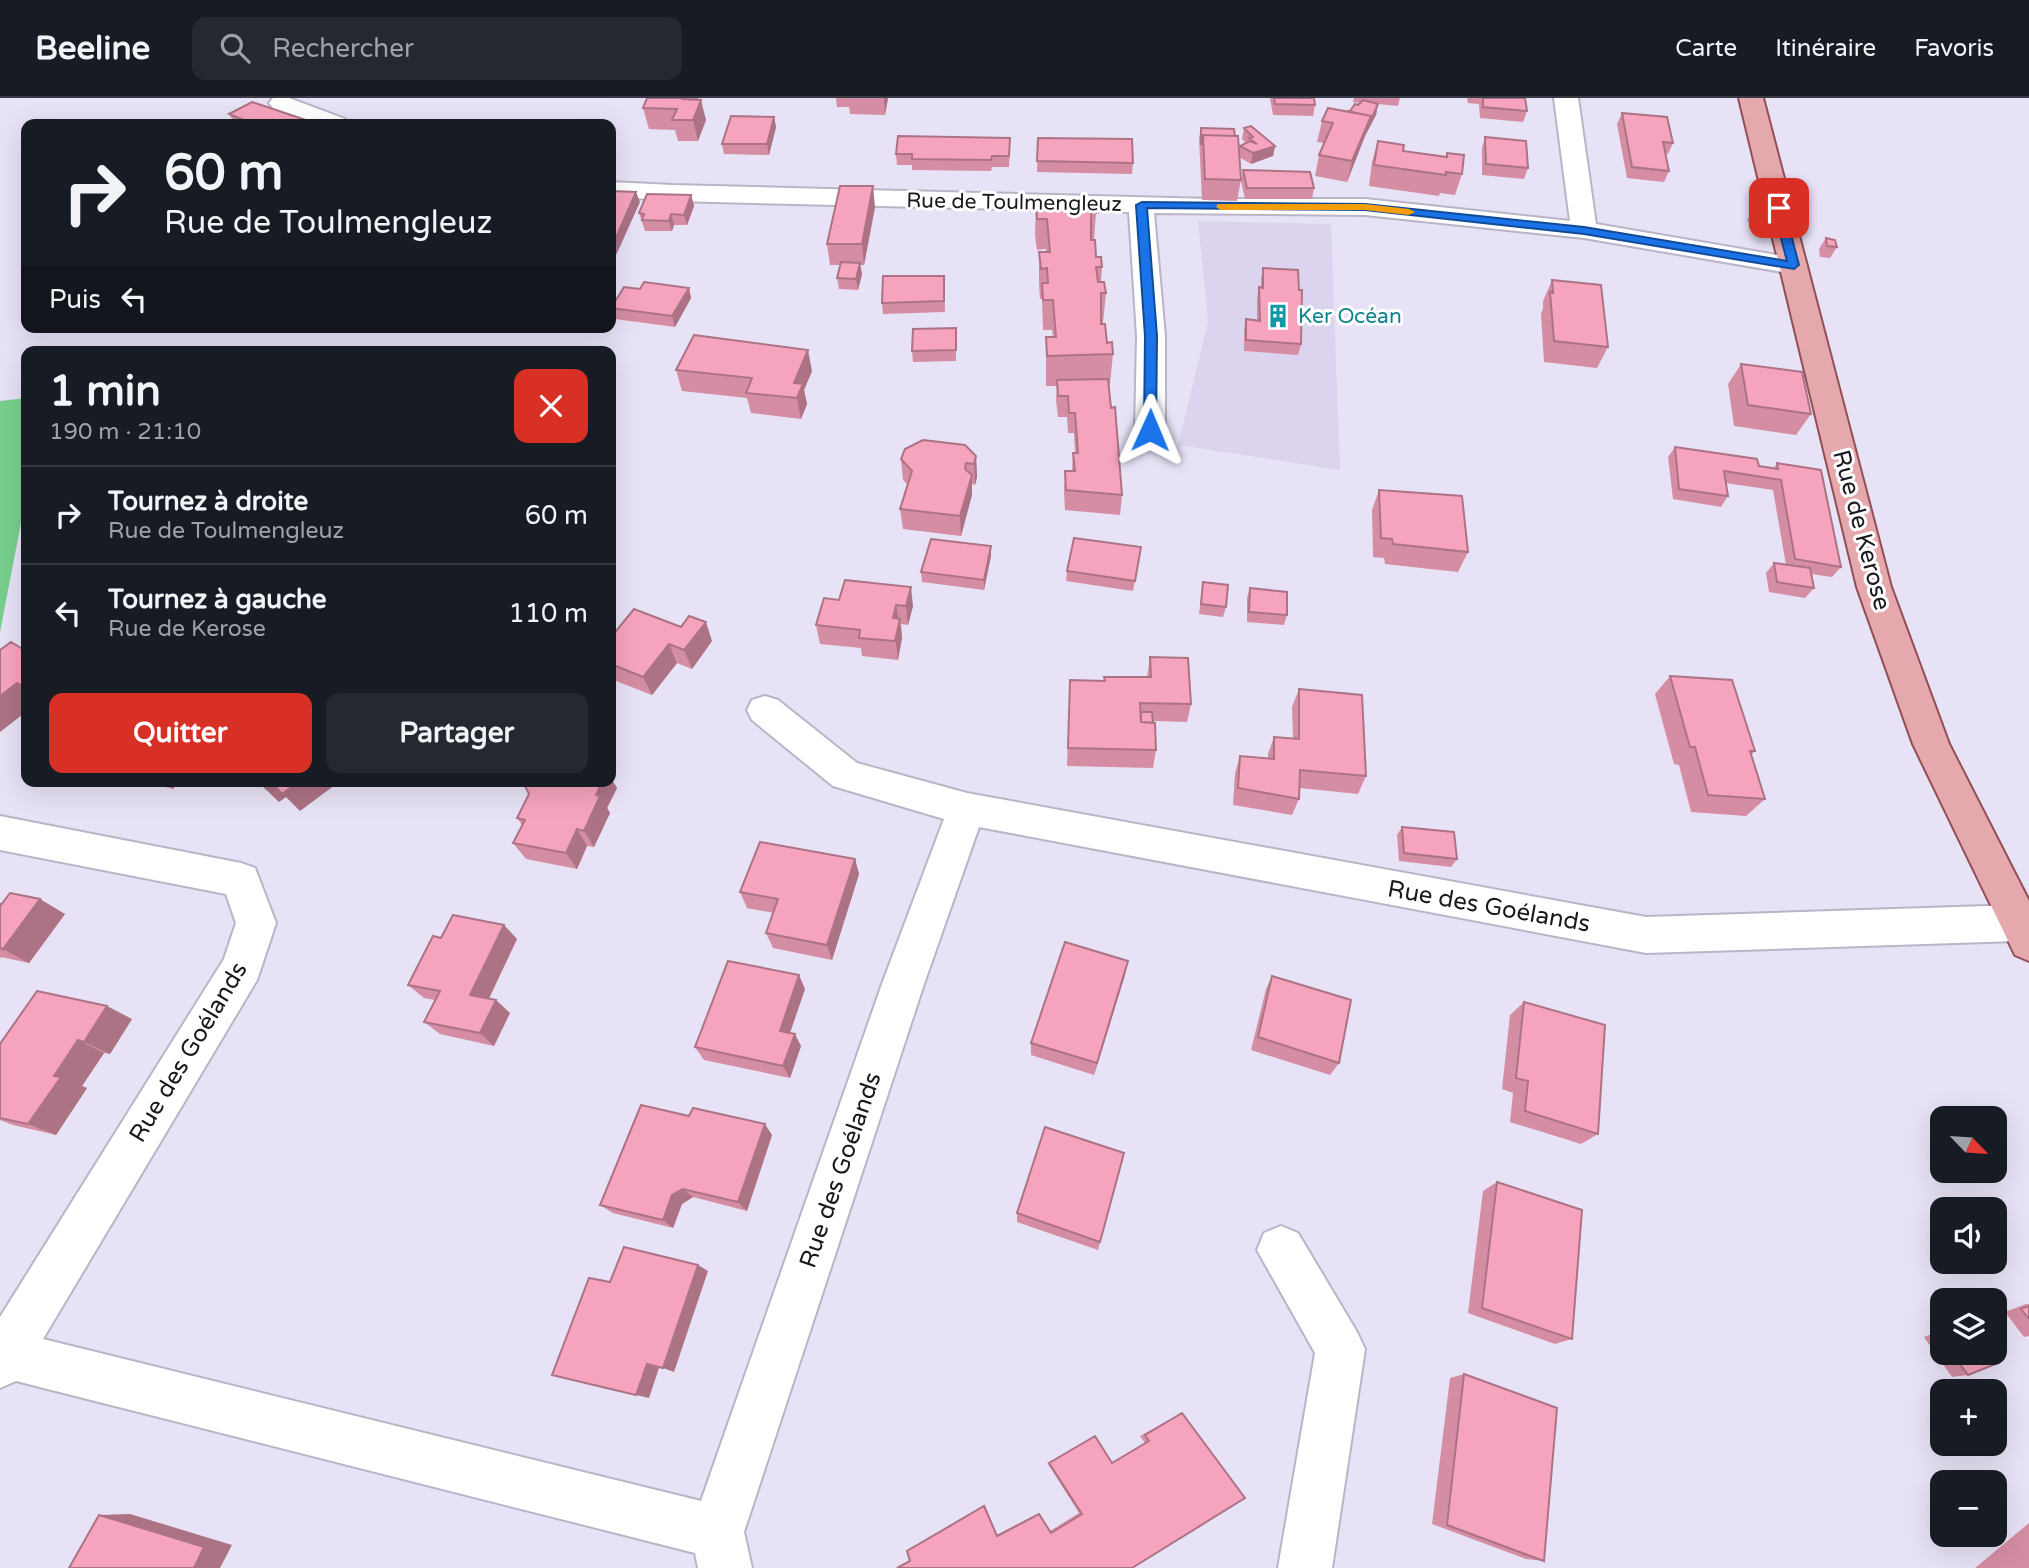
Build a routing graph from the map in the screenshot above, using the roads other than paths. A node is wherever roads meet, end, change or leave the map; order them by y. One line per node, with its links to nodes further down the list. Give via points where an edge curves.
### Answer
1 (1566, 98): 7 (street)
2 (1751, 98): 8 (main road, Rue de Kerose)
3 (281, 103): 4 (street)
4 (324, 119)
5 (616, 189): 6 (street, Rue de Toulmengleuz)
6 (1142, 205): 7 (street, Rue de Toulmengleuz, via 1365,207); 9 (street, via 1151,336)
7 (1584, 230): 8 (street, Rue de Toulmengleuz)
8 (1794, 265): 13 (main road, Rue de Kerose, via 1874,587 1931,744)
9 (1150, 430)
10 (765, 710): 11 (street, Rue des Goélands, via 846,775)
11 (967, 810): 13 (street, Rue des Goélands, via 1646,935); 16 (street, Rue des Goélands, via 903,984)
12 (0, 833): 15 (street, Rue des Goélands, via 241,880 256,923 242,967)
13 (2023, 932)
14 (1281, 1250): 17 (street, via 1340,1349)
15 (3, 1358): 16 (street, Rue des Goélands)
16 (721, 1550)
17 (1304, 1568)

